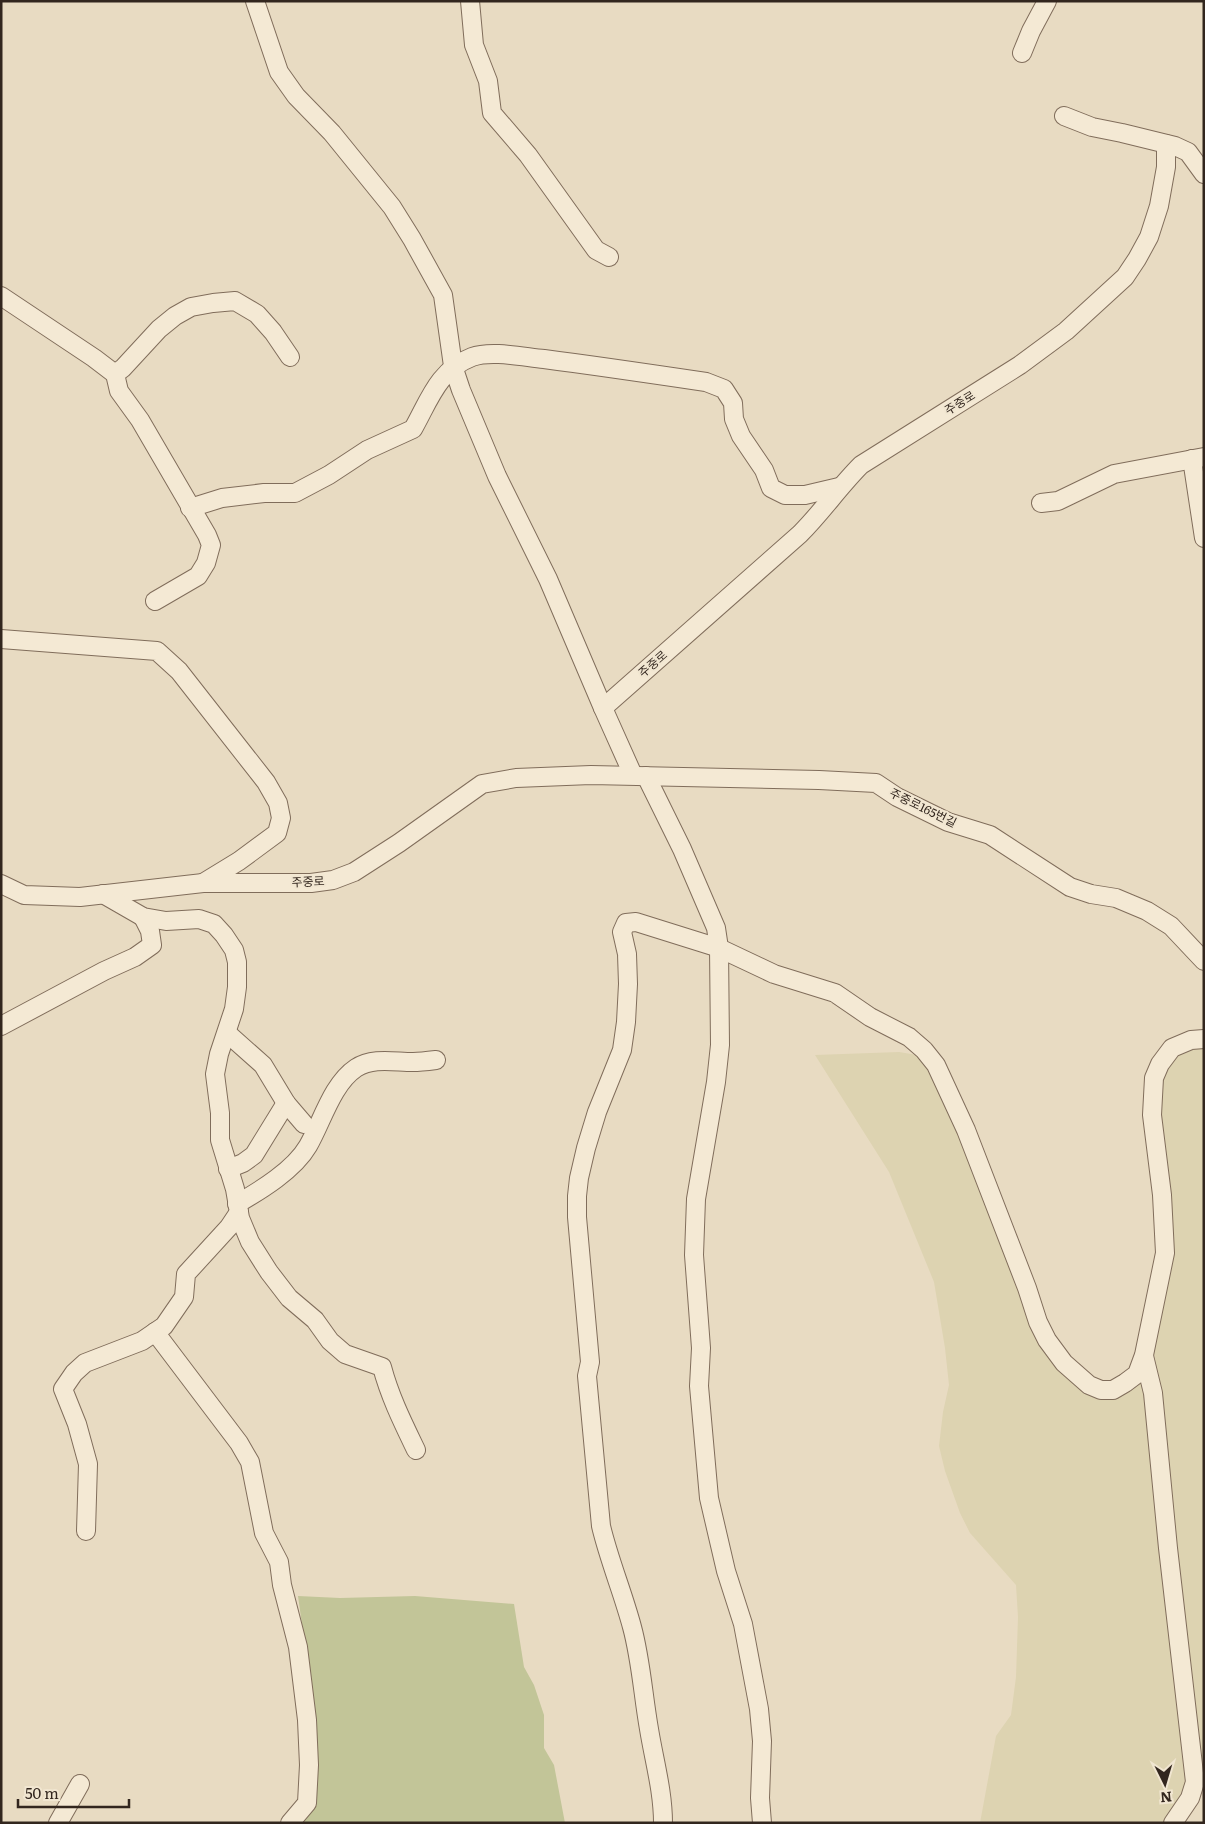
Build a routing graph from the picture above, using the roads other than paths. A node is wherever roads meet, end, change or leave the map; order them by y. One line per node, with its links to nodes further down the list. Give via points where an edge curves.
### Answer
1 (255, 1): 11 (lane, via 279,72 392,207 443,295)
2 (470, 1): 8 (lane, via 474,45 488,81 492,113 528,155 596,250)
3 (1048, 1): 4 (lane)
4 (1022, 52)
5 (1064, 116): 6 (lane, via 1092,128)
6 (1166, 144): 7 (lane, via 1188,152); 14 (lane, 주중로, via 1166,167 1159,206 1149,237 1125,277 1066,330 1020,365 861,466)
7 (1204, 174)
8 (609, 257)
9 (1, 296): 12 (lane)
10 (290, 357): 12 (lane, via 257,314 235,301 213,303 191,307 175,316)
11 (454, 368): 14 (lane, via 471,357 512,356 706,382 724,389 732,403 741,436 764,470 771,488 786,495 806,495); 16 (lane, via 438,382 413,429 367,450 330,476 295,493 222,498); 20 (lane, via 497,476 548,579)
12 (115, 374): 16 (lane, via 119,392 140,420)
13 (1198, 458): 15 (lane, via 1114,474 1058,501); 17 (lane)
14 (839, 488): 20 (lane, 주중로, via 800,534)
15 (1041, 503)
16 (190, 508): 18 (lane, via 211,546 206,562 198,576)
17 (1204, 538)
18 (154, 601)
19 (1, 639): 22 (lane, via 157,651 180,671 266,782 278,802 281,818 277,833)
20 (603, 708): 21 (lane)
21 (640, 775): 22 (lane, 주중로, via 516,778 482,784 354,872 333,880 312,883); 26 (lane, via 682,849 716,928); 27 (lane, 주중로165번길, via 876,784 948,822 990,835 1070,887 1116,898 1147,911 1171,926)
22 (203, 883): 24 (lane, 주중로)
23 (1, 884): 24 (lane, 주중로, via 24,895 80,897)
24 (102, 894): 25 (lane)
25 (143, 917): 28 (lane, via 152,945 135,957); 29 (lane, via 166,921 198,919 214,924 224,935 234,950 237,962 236,994)
26 (719, 948): 37 (lane, via 774,974 835,993 870,1017 909,1037 924,1050 936,1065 966,1130 1038,1322 1055,1353 1089,1385 1101,1390 1113,1390 1126,1383 1137,1374); 44 (lane, via 636,922 626,923 622,932 628,984 622,1050 589,1139 577,1196 590,1362 587,1376 601,1526 637,1646 663,1801); 45 (lane, via 720,1045 696,1199 694,1255 701,1348 699,1386 709,1498 726,1571 743,1624 759,1709)
27 (1204, 961)
28 (1, 1026)
29 (227, 1033): 32 (lane, via 263,1065); 34 (lane, via 215,1074 220,1140)
30 (1204, 1039): 37 (lane, via 1191,1040 1172,1048 1154,1078 1152,1115 1165,1253)
31 (436, 1060): 35 (lane, via 373,1061 357,1068 344,1079 298,1160)
32 (286, 1104): 33 (lane); 34 (lane, via 254,1155)
33 (304, 1124)
34 (228, 1169): 35 (lane)
35 (238, 1208): 36 (lane, via 229,1227 186,1274 184,1297 164,1326); 38 (lane, via 250,1242 289,1298 315,1320 330,1341 345,1354 382,1367 397,1411)
36 (155, 1332): 39 (lane, via 142,1341 85,1363 74,1372 63,1389 78,1424 88,1464); 43 (lane, via 250,1462 264,1533 279,1562 298,1647 309,1765 307,1803)
37 (1144, 1355): 41 (lane, via 1153,1393)
38 (416, 1450)
39 (86, 1531)
40 (80, 1784): 42 (lane)
41 (1197, 1793): 46 (lane)
42 (58, 1823)
43 (290, 1823)
44 (663, 1823)
45 (762, 1823)
46 (1173, 1823)

